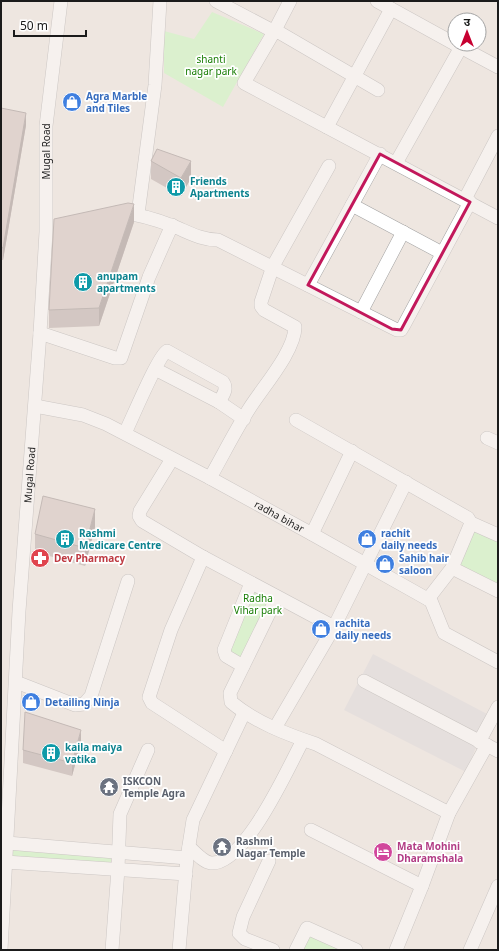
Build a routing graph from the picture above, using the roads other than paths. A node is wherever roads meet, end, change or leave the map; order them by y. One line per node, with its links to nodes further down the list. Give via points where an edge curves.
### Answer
1 (61, 1): 26 (street, Mugal Road, via 46,126)
2 (160, 1): 22 (street, via 155,84)
3 (216, 1): 7 (street, via 268,30)
4 (290, 1): 7 (street)
5 (377, 1): 6 (street)
6 (391, 9): 8 (street); 12 (street)
7 (275, 30): 12 (street); 14 (street, via 244,83)
8 (447, 40)
9 (453, 52): 17 (street)
10 (469, 52): 11 (street)
11 (498, 68)
12 (354, 77): 13 (street); 14 (street)
13 (378, 90)
14 (327, 127): 16 (street)
15 (498, 136): 19 (street)
16 (380, 154): 17 (street); 20 (street)
17 (396, 163): 19 (street)
18 (329, 166): 29 (street)
19 (467, 200): 23 (street); 28 (street)
20 (352, 205): 27 (street); 30 (street)
21 (102, 212): 22 (street)
22 (138, 214): 25 (street)
23 (498, 218)
24 (58, 226): 26 (street)
25 (172, 226): 29 (street, via 202,239 218,240); 32 (street, via 149,277 121,358)
26 (46, 232): 32 (street, Mugal Road)
27 (403, 232): 28 (street); 31 (street)
28 (442, 253): 31 (street, via 401,330 392,329)
29 (273, 266): 30 (street); 36 (street, via 261,306 296,327 295,335 281,362)
30 (308, 285): 31 (street)
31 (361, 312)
32 (40, 333): 35 (street, Mugal Road)
33 (155, 369): 34 (street); 34 (street, via 163,354 171,352 223,382 226,391); 38 (street)
34 (219, 402): 36 (street)
35 (35, 406): 38 (street, radha bihar, via 83,416); 58 (street, Mugal Road)
36 (244, 418): 41 (street)
37 (296, 420): 39 (street)
38 (125, 433): 40 (street, radha bihar)
39 (352, 451): 42 (street); 44 (street)
40 (172, 459): 41 (street, radha bihar); 46 (street, via 139,516 142,521)
41 (210, 478): 44 (street, radha bihar)
42 (406, 482): 43 (street, via 468,518); 47 (street)
43 (471, 523): 45 (street); 48 (street)
44 (312, 534): 47 (street, radha bihar)
45 (498, 535)
46 (203, 557): 50 (street); 65 (street, via 171,630 149,697 152,703)
47 (365, 564): 53 (street, radha bihar); 54 (street)
48 (452, 568): 51 (street); 53 (street)
49 (128, 581): 58 (street, via 91,696 84,704 76,704)
50 (251, 583): 52 (street); 56 (street, via 224,650 226,656)
51 (498, 591)
52 (278, 597): 54 (street); 56 (street)
53 (428, 599): 55 (street, via 434,605 444,634)
54 (334, 627): 61 (street)
55 (498, 662)
56 (243, 666): 60 (street, via 229,696 231,702)
57 (364, 681): 63 (street)
58 (16, 682): 68 (street, Mugal Road)
59 (498, 707): 63 (street)
60 (244, 713): 61 (street); 65 (street)
61 (275, 728): 62 (street)
62 (304, 740): 66 (street); 70 (street, via 258,823 238,849 225,860 212,863)
63 (488, 746): 66 (street)
64 (148, 750): 69 (street, via 121,809)
65 (226, 751): 70 (street, via 197,810)
66 (449, 813): 75 (street)
67 (311, 830): 75 (street)
68 (7, 843): 69 (street); 72 (street, Mugal Road)
69 (118, 852): 70 (street); 73 (street)
70 (188, 853): 74 (street)
71 (269, 861): 80 (street, via 243,917 239,933 245,939)
72 (5, 862): 73 (street); 77 (street, Mugal Road)
73 (118, 869): 74 (street); 78 (street)
74 (186, 874): 79 (street)
75 (422, 886): 83 (street)
76 (498, 886): 84 (street)
77 (1, 950)
78 (112, 950)
79 (180, 950)
80 (273, 950)
81 (296, 950): 82 (street, via 307,928)
82 (356, 950)
83 (396, 950)
84 (470, 950)

